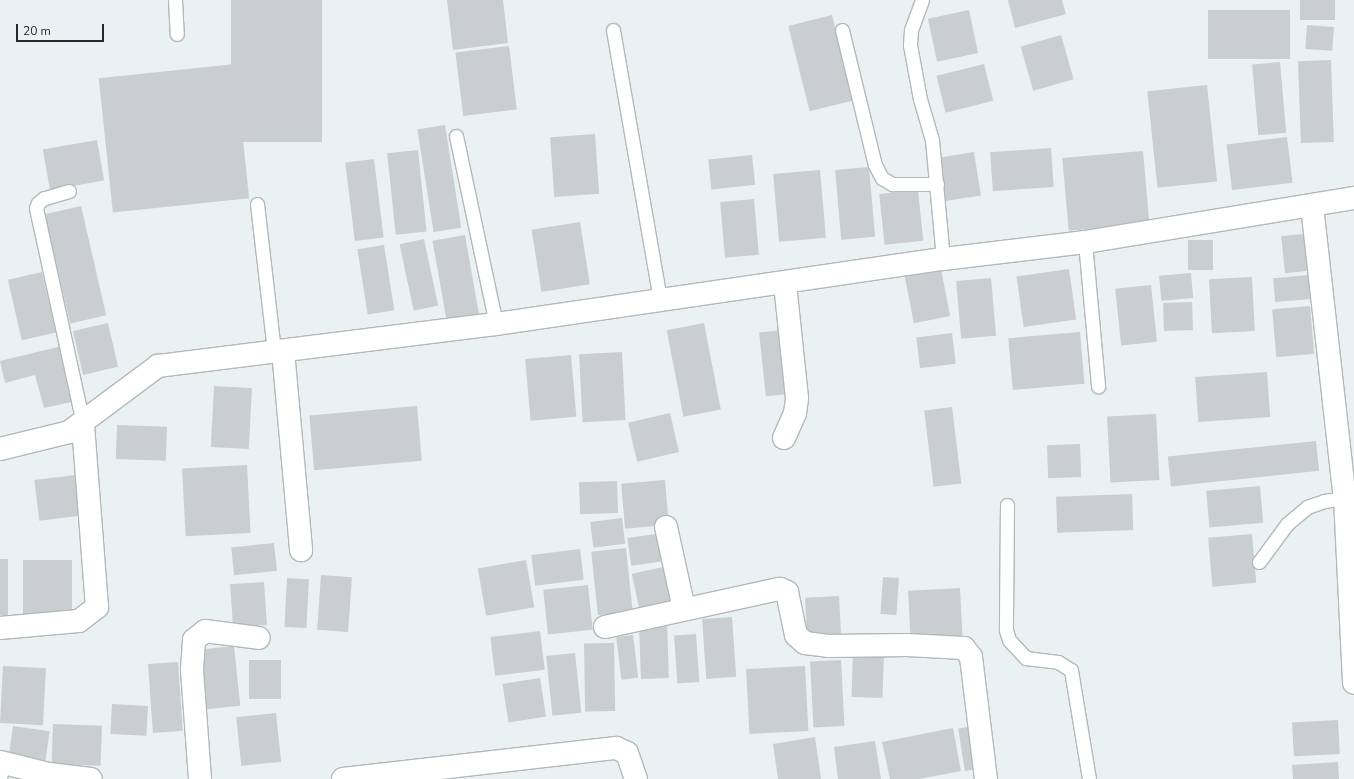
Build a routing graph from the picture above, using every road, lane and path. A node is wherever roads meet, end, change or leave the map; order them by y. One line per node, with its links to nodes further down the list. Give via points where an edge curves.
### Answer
1 (175, 0): 5 (lane)
2 (922, 0): 7 (lane, via 911,30 910,45 920,99 932,140)
3 (613, 30): 15 (lane)
4 (842, 30): 7 (lane, via 875,165 882,178 892,184)
5 (177, 34)
6 (456, 136): 16 (lane)
7 (937, 184): 13 (lane)
8 (69, 191): 19 (lane, via 44,198 38,202 36,208)
9 (1354, 198): 11 (street)
10 (257, 204): 17 (lane)
11 (1312, 206): 12 (street); 22 (street)
12 (1085, 242): 13 (street); 18 (lane)
13 (943, 259): 14 (street)
14 (785, 283): 15 (street); 20 (street, via 797,398 795,413)
15 (660, 300): 16 (street)
16 (496, 324): 17 (street)
17 (278, 352): 19 (street, via 158,366); 25 (street)
18 (1098, 386)
19 (83, 424): 21 (street, via 53,438); 29 (street, via 97,607 79,621)
20 (784, 438)
21 (0, 449)
22 (1345, 498): 26 (lane, via 1306,507 1287,524); 31 (street)
23 (1008, 506): 38 (lane, via 1006,630 1009,640 1026,658 1058,662 1071,670)
24 (666, 527): 27 (street)
25 (301, 550)
26 (1259, 562)
27 (684, 608): 28 (street); 37 (street, via 784,589 790,596 796,635 805,643 828,646 907,645 967,650 971,657)
28 (605, 627)
29 (0, 628)
30 (259, 638): 34 (street, via 204,631 194,640 192,669)
31 (1354, 683)
32 (1, 768): 33 (street)
33 (91, 779)
34 (200, 779)
35 (343, 779): 36 (street, via 616,748 627,753)
36 (636, 779)
37 (986, 779)
38 (1089, 779)

